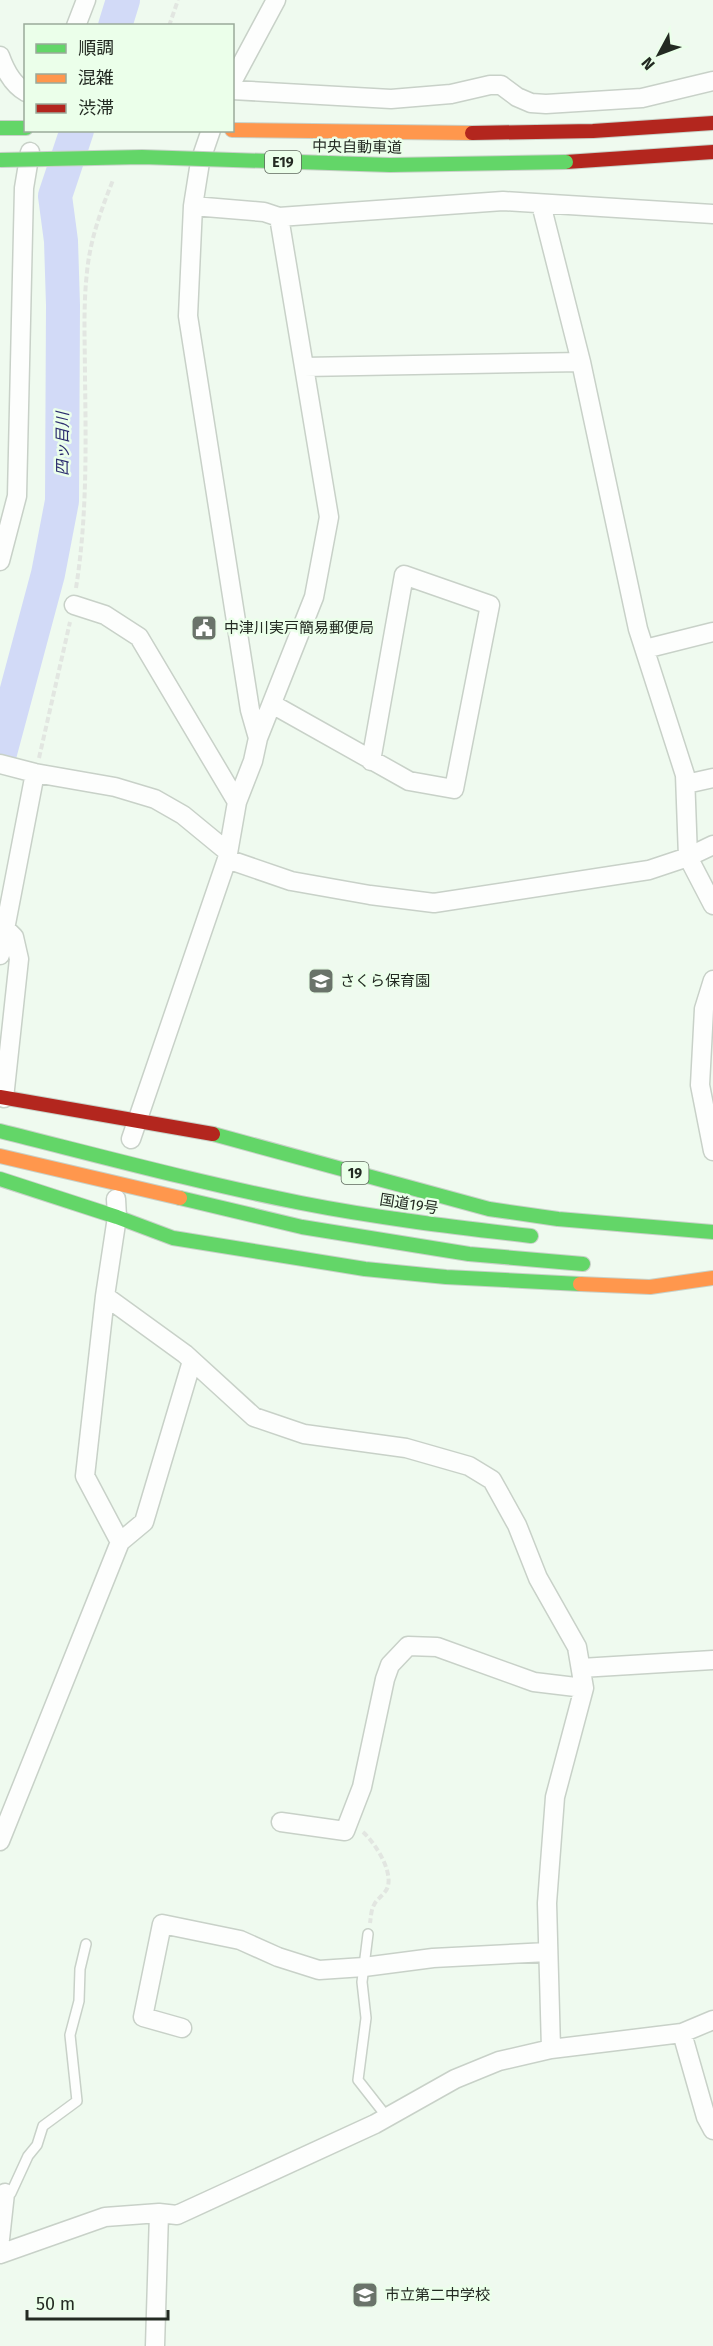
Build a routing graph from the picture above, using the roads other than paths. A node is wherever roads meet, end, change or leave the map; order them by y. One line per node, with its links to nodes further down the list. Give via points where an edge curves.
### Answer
1 (86, 0): 3 (street)
2 (276, 0): 5 (street)
3 (77, 24)
4 (0, 56): 8 (street, via 18,88)
5 (234, 78)
6 (713, 81): 7 (street, via 642,98 546,104 531,103 501,85 391,99)
7 (234, 90)
8 (24, 91)
9 (713, 123): 12 (highway, 中央自動車道 / E19, via 560,133)
10 (0, 128): 11 (highway)
11 (24, 128)
12 (234, 130)
13 (35, 132): 23 (street, via 24,188 17,496)
14 (210, 132): 18 (street, via 200,162)
15 (713, 152): 16 (highway, 中央自動車道 / E19, bridge, via 566,162 390,165 142,158)
16 (0, 160)
17 (541, 204): 19 (street); 20 (street, via 503,201); 21 (street)
18 (193, 206): 20 (street, via 264,212); 28 (street, via 188,316 250,710)
19 (713, 214)
20 (279, 217): 22 (street)
21 (581, 362): 22 (street); 26 (street)
22 (304, 367): 27 (street, via 329,517 314,597)
23 (0, 561)
24 (74, 605): 34 (street, via 105,615 139,637)
25 (713, 632): 26 (street)
26 (645, 649): 33 (street)
27 (272, 704): 28 (street); 29 (street)
28 (258, 738): 34 (street)
29 (371, 762): 29 (street, via 404,575 490,605 454,789 409,782)
30 (0, 764): 31 (street)
31 (32, 772): 36 (street, via 115,787 155,799 183,816); 39 (street)
32 (713, 778): 33 (street)
33 (686, 784): 37 (street)
34 (237, 802): 36 (street)
35 (713, 845): 37 (street)
36 (227, 855): 37 (street, via 291,881 434,903 623,875); 43 (street)
37 (688, 857): 38 (street)
38 (713, 905)
39 (6, 929): 40 (street); 42 (street, via 14,937 19,959)
40 (0, 955)
41 (713, 980): 45 (street, via 704,1009 700,1085)
42 (2, 1097): 43 (highway, 19)
43 (133, 1130): 49 (highway, 19, via 208,1133 489,1209)
44 (0, 1131): 50 (highway, 国道19号, via 345,1211)
45 (713, 1151)
46 (0, 1156): 51 (highway, via 302,1227 469,1254)
47 (0, 1179): 48 (highway)
48 (117, 1208): 54 (highway, via 173,1238 365,1269 650,1287); 55 (street)
49 (713, 1232)
50 (545, 1238)
51 (597, 1265)
52 (667, 1270): 53 (highway)
53 (713, 1273)
54 (713, 1278)
55 (105, 1296): 56 (street); 57 (street, via 85,1476)
56 (192, 1361): 57 (street, via 144,1522); 59 (street, via 254,1417 274,1425 304,1434 406,1448 469,1466 492,1480 518,1525 538,1578 577,1647)
57 (120, 1542): 62 (street)
58 (713, 1660): 59 (street)
59 (581, 1668): 60 (street)
60 (584, 1688): 61 (street, via 534,1682 437,1647 408,1646 390,1665 385,1678 362,1787 345,1831); 65 (street, via 555,1797 547,1903)
61 (281, 1822)
62 (0, 1841)
63 (368, 1934): 66 (lane)
64 (86, 1944): 73 (lane, via 70,2035 77,2101 43,2126 11,2193)
65 (548, 1952): 66 (street, via 433,1958); 70 (street)
66 (364, 1967): 68 (street, via 319,1970 240,1940 162,1924 143,2017); 71 (lane, via 366,2018 358,2080)
67 (713, 2020): 69 (street)
68 (182, 2028)
69 (682, 2033): 70 (street); 72 (street)
70 (551, 2049): 71 (street, via 500,2061 456,2079)
71 (387, 2117): 74 (street, via 177,2215)
72 (713, 2130)
73 (5, 2195): 75 (street)
74 (159, 2213): 76 (street, via 105,2217); 77 (street)
75 (0, 2239)
76 (0, 2254)
77 (155, 2346)

